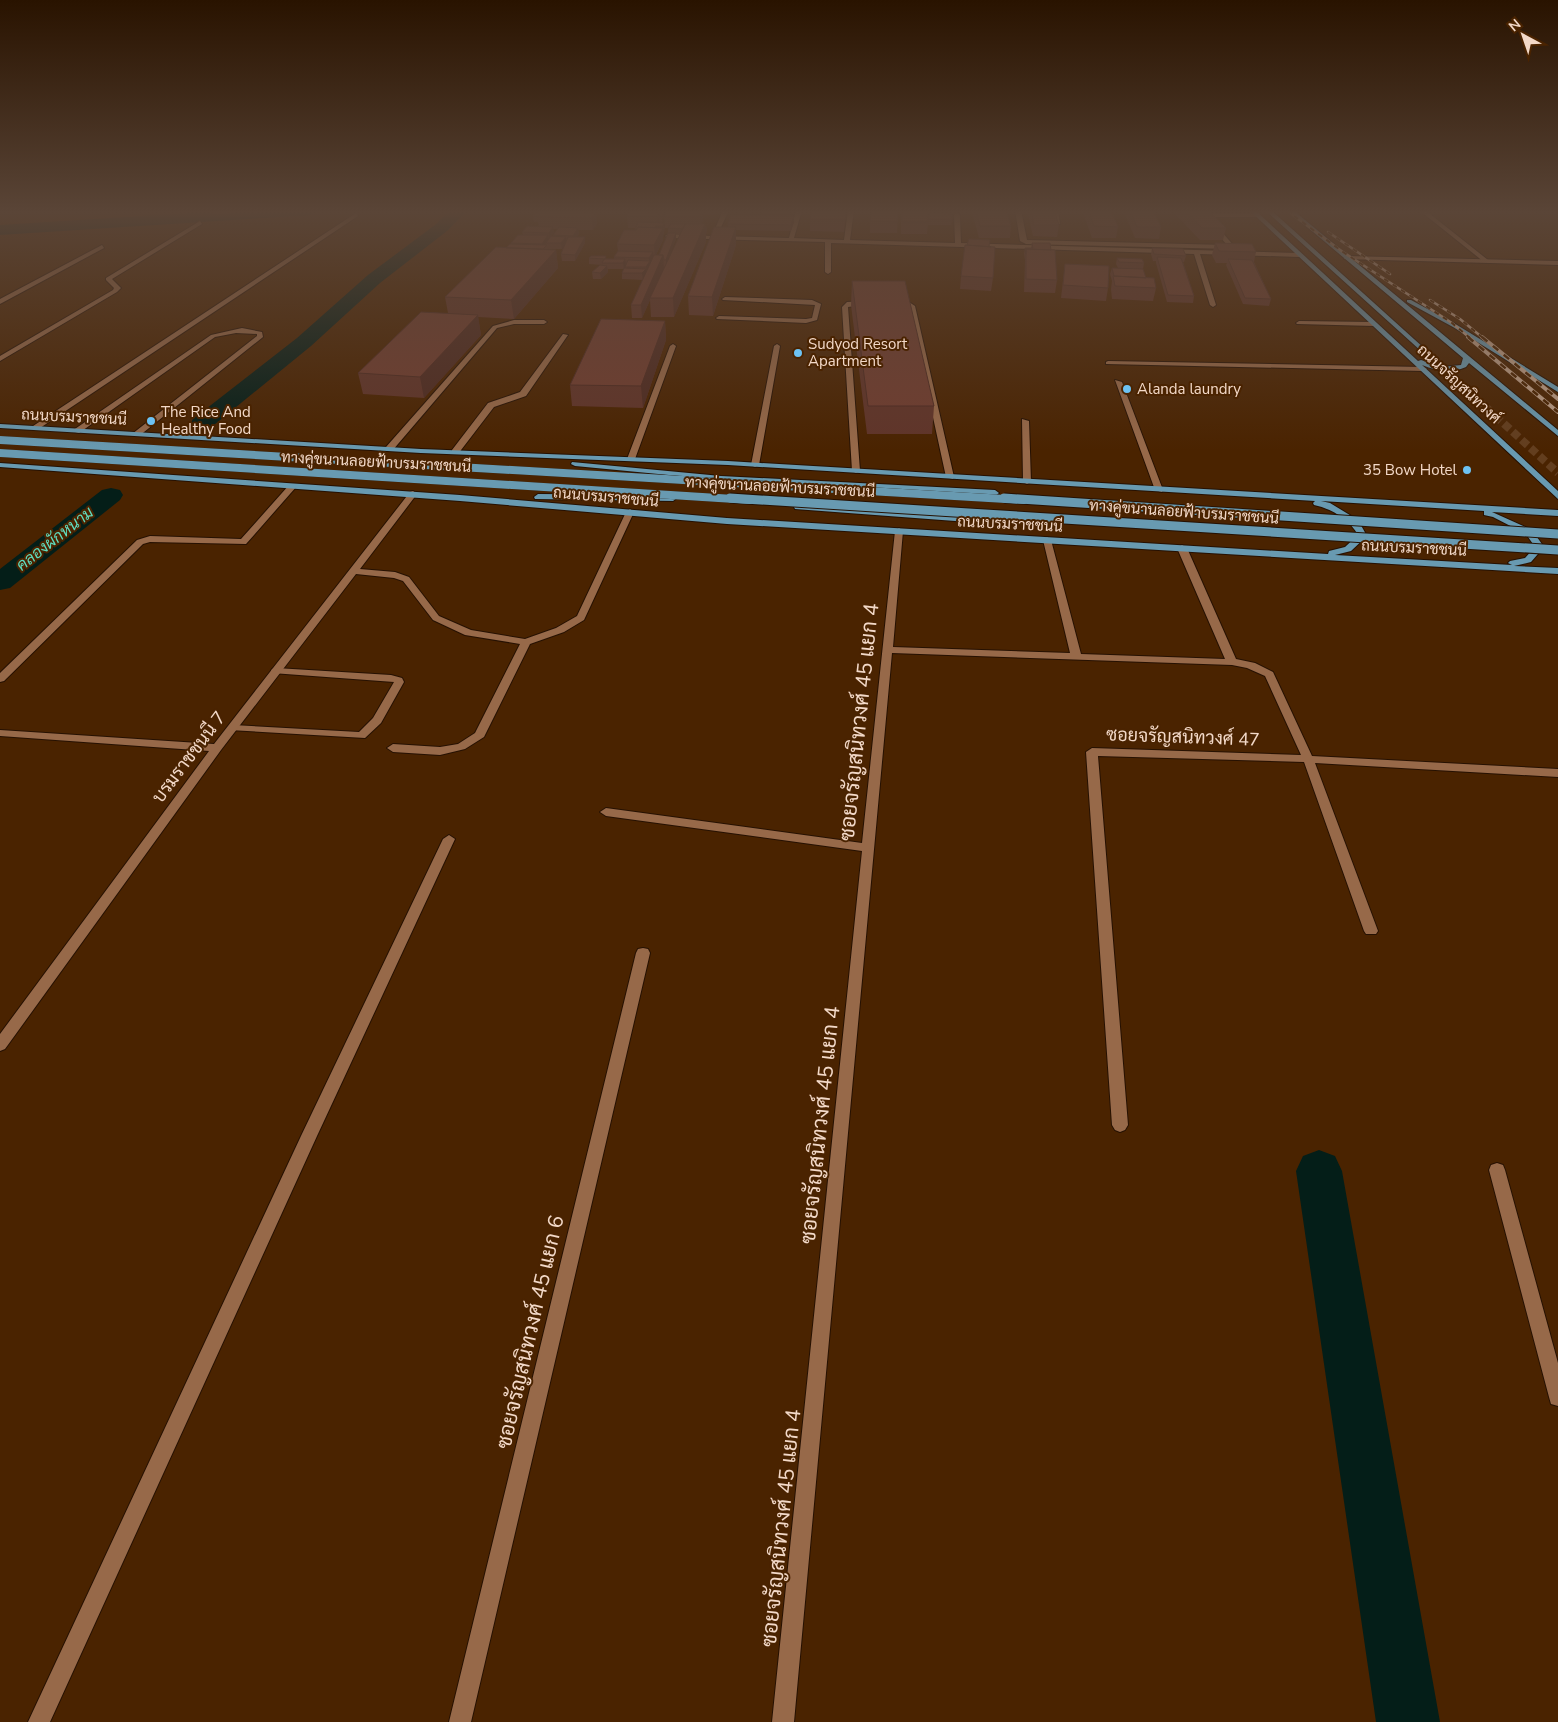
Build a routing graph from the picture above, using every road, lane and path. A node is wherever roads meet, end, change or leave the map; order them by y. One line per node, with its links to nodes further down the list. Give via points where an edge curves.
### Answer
1 (22, 290): 10 (street)
2 (116, 290): 23 (street)
3 (242, 290): 31 (street)
4 (1208, 290): 13 (street)
5 (1337, 290): 17 (main road, ถนนจรัญสนิทวงศ์)
6 (1357, 290): 24 (main road, ถนนจรัญสนิทวงศ์)
7 (1387, 290): 21 (main road, ถนนจรัญสนิทวงศ์)
8 (1388, 290): 28 (main road, via 1455,326)
9 (725, 299): 14 (street, via 815,303 818,304 816,319)
10 (0, 302)
11 (885, 302): 44 (street, via 912,306)
12 (877, 303): 43 (street, via 845,306)
13 (1213, 305)
14 (720, 318)
15 (544, 322): 36 (street, via 514,322 496,327)
16 (1299, 323): 17 (street)
17 (1374, 324): 22 (main road, ถนนจรัญสนิทวงศ์)
18 (565, 335): 37 (street, via 523,394 491,405)
19 (673, 346): 40 (street)
20 (777, 346): 42 (street)
21 (1467, 356): 22 (main road, via 1464,366 1450,370 1429,366); 34 (main road, ถนนจรัญสนิทวงศ์)
22 (1410, 357): 26 (main road, ถนนจรัญสนิทวงศ์)
23 (0, 359)
24 (1433, 359)
25 (1108, 363): 26 (street)
26 (1423, 369): 49 (main road, ถนนจรัญสนิทวงศ์)
27 (1118, 382): 47 (street)
28 (1558, 390)
29 (1025, 421): 45 (street)
30 (0, 426): 31 (main road, ถนนบรมราชชนนี)
31 (34, 428): 32 (main road, ถนนบรมราชชนนี)
32 (76, 430): 33 (main road, ถนนบรมราชชนนี); 33 (street, via 213,336 231,331 260,333)
33 (136, 434): 36 (main road, ถนนบรมราชชนนี)
34 (1558, 434)
35 (0, 440): 57 (main road, ทางคู่ขนานลอยฟ้าบรมราชชนนี, bridge)
36 (389, 449): 37 (main road, ถนนบรมราชชนนี)
37 (455, 452): 39 (main road, ถนนบรมราชชนนี)
38 (0, 453): 60 (main road, ทางคู่ขนานลอยฟ้าบรมราชชนนี, bridge)
39 (476, 453): 40 (main road, ถนนบรมราชชนนี); 55 (main road, ถนนบรมราชชนนี, via 721,478)
40 (631, 459): 42 (main road, ถนนบรมราชชนนี)
41 (0, 465): 46 (main road, ถนนบรมราชชนนี)
42 (755, 465): 43 (main road, ถนนบรมราชชนนี)
43 (856, 471): 44 (main road, ถนนบรมราชชนนี)
44 (950, 477): 45 (main road, ถนนบรมราชชนนี)
45 (1028, 482): 47 (main road, ถนนบรมราชชนนี)
46 (293, 486): 48 (main road, ถนนบรมราชชนนี); 71 (street, via 243,542 150,539 140,542)
47 (1159, 490): 51 (main road, ถนนบรมราชชนนี)
48 (413, 494): 50 (main road, ถนนบรมราชชนนี); 65 (street, บรมราชชนนี 7)
49 (1558, 496)
50 (460, 498): 53 (main road, ถนนบรมราชชนนี); 62 (main road, ถนนบรมราชชนนี, via 670,498)
51 (1295, 498): 52 (main road, ถนนบรมราชชนนี); 61 (main road, via 1326,505 1355,522 1363,536 1348,549)
52 (1460, 508): 54 (main road, ถนนบรมราชชนนี); 63 (main road, via 1496,515 1529,532 1540,547 1528,560)
53 (630, 512): 56 (main road, ถนนบรมราชชนนี); 66 (street, via 581,618 560,630)
54 (1558, 514)
55 (1558, 528)
56 (899, 531): 58 (main road, ถนนบรมราชชนนี); 67 (street, ซอยจรัญสนิทวงศ์ 45 แยก 4)
57 (1558, 534)
58 (1047, 540): 59 (main road, ถนนบรมราชชนนี); 68 (street)
59 (1182, 548): 61 (main road, ถนนบรมราชชนนี); 69 (street)
60 (1558, 550)
61 (1322, 556): 63 (main road, ถนนบรมราชชนนี)
62 (1558, 558)
63 (1499, 566): 64 (main road, ถนนบรมราชชนนี)
64 (1558, 571)
65 (353, 572): 66 (street, via 395,575 406,579 436,618 469,633); 70 (street, บรมราชชนนี 7)
66 (526, 642): 75 (street, via 480,735 461,747 440,751)
67 (887, 650): 68 (street); 80 (street, ซอยจรัญสนิทวงศ์ 45 แยก 4)
68 (1076, 656): 69 (street)
69 (1232, 662): 76 (street, via 1247,664 1269,674)
70 (276, 671): 72 (street, บรมราชชนนี 7); 72 (street, via 391,678 399,682 372,728 361,736)
71 (0, 679)
72 (233, 728): 74 (street, บรมราชชนนี 7)
73 (0, 733): 74 (street)
74 (217, 748): 83 (street, บรมราชชนนี 7)
75 (393, 748)
76 (1308, 759): 77 (street, ซอยจรัญสนิทวงศ์ 47); 81 (street); 84 (street, ซอยจรัญสนิทวงศ์ 47, via 1095,751 1091,754)
77 (1558, 772)
78 (606, 812): 80 (street)
79 (449, 839): 87 (street, via 308,1136)
80 (868, 848): 89 (street, ซอยจรัญสนิทวงศ์ 45 แยก 4)
81 (1371, 931)
82 (643, 953): 88 (street, ซอยจรัญสนิทวงศ์ 45 แยก 6)
83 (0, 1045)
84 (1120, 1125)
85 (1497, 1170): 86 (street)
86 (1558, 1397)
87 (39, 1722)
88 (460, 1722)
89 (783, 1722)

